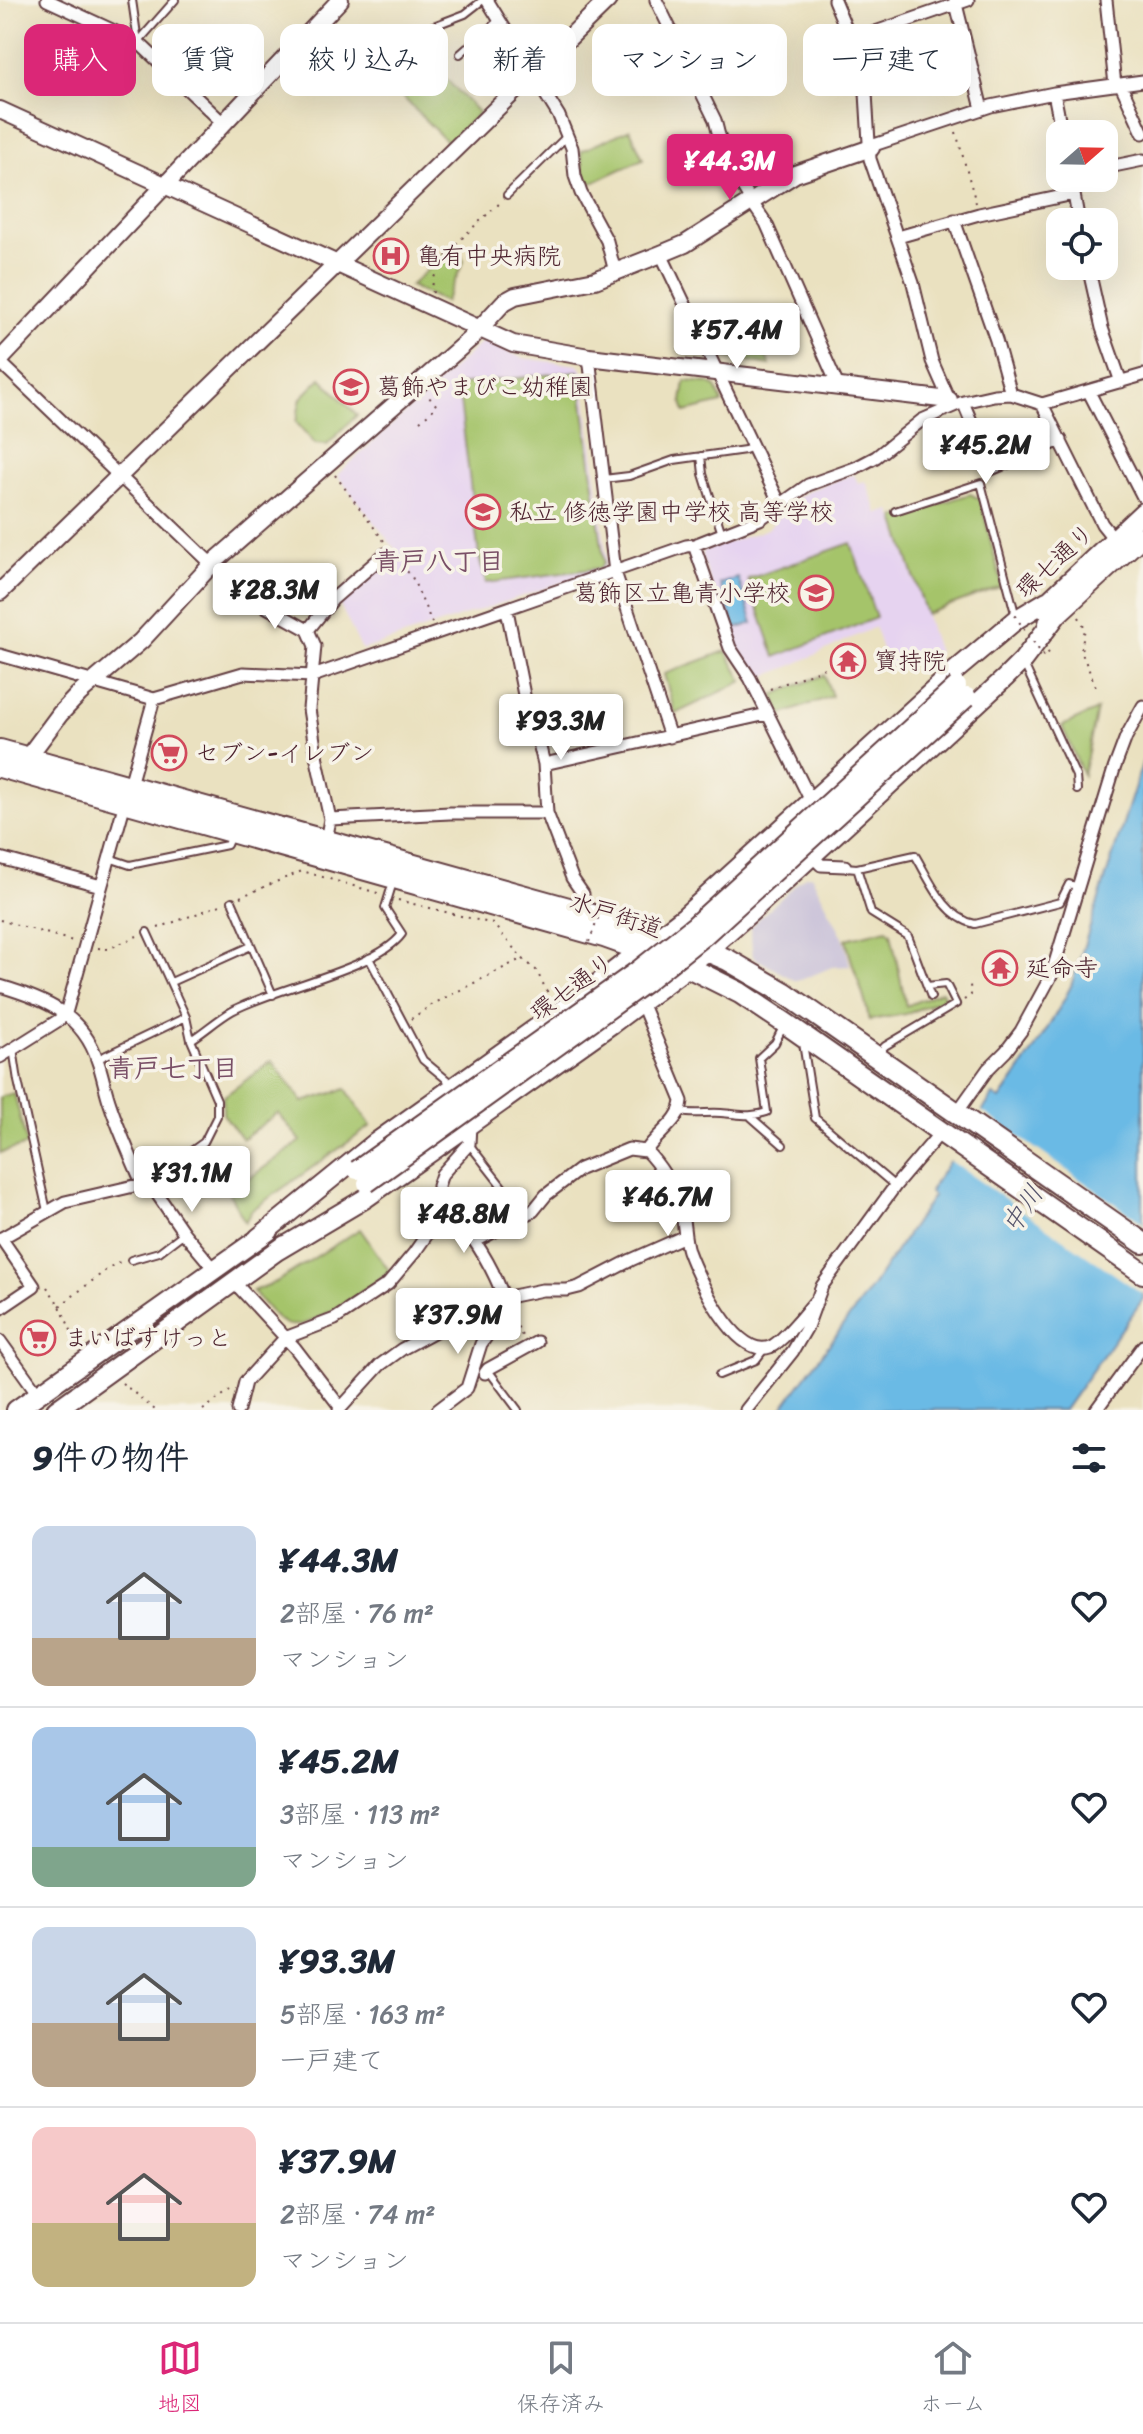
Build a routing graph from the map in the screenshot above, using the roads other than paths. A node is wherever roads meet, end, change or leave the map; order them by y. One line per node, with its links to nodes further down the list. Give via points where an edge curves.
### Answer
1 (47, 0): 17 (street)
2 (132, 0): 17 (lane)
3 (175, 0): 17 (lane)
4 (340, 0): 28 (street)
5 (485, 0): 11 (street); 12 (lane)
6 (608, 0): 16 (street)
7 (656, 0): 37 (street)
8 (834, 0): 14 (street)
9 (1106, 0): 20 (street)
10 (960, 1): 15 (street); 25 (street)
11 (499, 20): 13 (street); 18 (lane)
12 (439, 24)
13 (502, 24)
14 (845, 24)
15 (896, 24)
16 (576, 31)
17 (138, 42): 28 (street)
18 (460, 54)
19 (1143, 81): 20 (street)
20 (1118, 85): 21 (street); 29 (street)
21 (1054, 93): 25 (street); 27 (street)
22 (509, 96): 42 (street)
23 (546, 96): 30 (street)
24 (866, 96): 31 (street)
25 (982, 109): 31 (street)
26 (0, 110): 34 (street)
27 (1059, 120)
28 (223, 123): 34 (street)
29 (1143, 133)
30 (567, 136): 36 (lane); 43 (street, via 581,193 607,241)
31 (871, 147): 37 (street, via 809,167); 40 (street, via 870,159)
32 (1143, 160): 33 (street)
33 (1118, 165)
34 (164, 186): 42 (street); 47 (street)
35 (1073, 194): 38 (street); 39 (street)
36 (507, 195)
37 (750, 202): 41 (street); 51 (street, via 766,223)
38 (1076, 208)
39 (954, 220): 40 (street); 53 (street)
40 (898, 237): 54 (street, via 932,361)
41 (661, 254): 43 (street); 48 (street)
42 (336, 264): 45 (street); 59 (street)
43 (615, 272): 45 (street, via 515,296)
44 (1091, 280): 50 (street)
45 (478, 330): 46 (street, via 530,349); 70 (street)
46 (589, 357): 48 (street); 60 (street)
47 (0, 361): 59 (street)
48 (718, 371): 51 (street); 57 (street)
49 (1143, 375): 50 (street)
50 (1121, 382): 52 (street)
51 (838, 386): 54 (street)
52 (1089, 392): 55 (street); 61 (street)
53 (1011, 394): 54 (street); 55 (street)
54 (955, 403): 56 (street, via 991,469); 62 (street, via 922,420 876,457 808,485)
55 (1042, 404): 56 (street)
56 (1061, 440): 67 (street)
57 (753, 447): 58 (lane); 62 (street)
58 (701, 456): 60 (lane); 65 (lane)
59 (119, 475): 70 (street); 72 (street)
60 (604, 479): 71 (street)
61 (1143, 497)
62 (780, 504): 65 (street, via 760,519)
63 (895, 511): 75 (lane, via 981,483)
64 (1143, 512): 67 (main road, 環七通り)
65 (722, 534): 68 (street)
66 (1143, 536): 73 (main road, 環七通り)
67 (1114, 539): 73 (main road, 環七通り)
68 (694, 545): 71 (street); 83 (street, via 730,648)
69 (385, 554): 76 (street, via 333,599)
70 (213, 563): 76 (street, via 243,594); 80 (street, via 141,641)
71 (615, 572): 74 (street); 84 (street)
72 (0, 592)
73 (1052, 608): 75 (main road); 78 (main road); 141 (main road, 環七通り, bridge, via 695,925)
74 (507, 610): 79 (street); 87 (street)
75 (1014, 614): 91 (main road)
76 (308, 630): 79 (street, via 315,646)
77 (0, 655): 80 (street)
78 (1023, 660): 89 (lane, via 1076,776); 96 (main road)
79 (313, 676): 81 (street, via 243,673); 93 (street, via 309,709)
80 (93, 681): 81 (street); 86 (street)
81 (154, 699): 90 (street)
82 (1143, 706): 102 (street, via 1114,769)
83 (767, 714): 84 (street); 91 (street)
84 (670, 737): 87 (street)
85 (0, 750): 86 (highway, 水戸街道)
86 (28, 757): 90 (highway, 水戸街道)
87 (544, 764): 92 (street)
88 (0, 767): 90 (highway, 水戸街道)
89 (1077, 790)
90 (128, 793): 94 (highway, 水戸街道); 95 (highway, 水戸街道); 98 (street)
91 (811, 801): 100 (main road)
92 (547, 813): 93 (street); 105 (street, via 572,878)
93 (330, 819): 95 (street)
94 (232, 832): 98 (lane, via 227,845 130,865); 103 (highway, 水戸街道)
95 (326, 841): 105 (highway, 水戸街道)
96 (812, 856): 99 (street, via 821,865); 106 (main road)
97 (0, 858): 101 (street)
98 (109, 858): 101 (street)
99 (851, 867): 102 (lane, via 915,855 949,910 975,924 1060,902 1069,884); 118 (lane, via 871,913 908,936)
100 (728, 878): 106 (main road, via 718,896 733,914); 108 (main road)
101 (101, 886): 123 (street)
102 (1079, 887): 136 (street, via 1051,976 1033,1011 988,1069)
103 (392, 888): 109 (highway, 水戸街道); 113 (lane, via 385,908 402,934)
104 (232, 901): 110 (lane)
105 (592, 910): 108 (highway, 水戸街道)
106 (752, 911): 112 (main road)
107 (147, 932): 116 (lane)
108 (658, 936): 111 (main road); 112 (highway, 水戸街道)
109 (597, 939): 111 (highway, 水戸街道); 115 (main road, via 611,959)
110 (251, 946): 116 (lane); 120 (lane)
111 (642, 950): 114 (highway, 水戸街道); 115 (main road)
112 (707, 951): 114 (main road); 131 (highway, 水戸街道, via 785,993)
113 (369, 958): 120 (lane); 133 (lane, via 423,1060)
114 (688, 967): 122 (main road); 126 (highway, 水戸街道)
115 (607, 976): 119 (main road)
116 (171, 982): 124 (lane)
117 (0, 986): 123 (street, via 38,997)
118 (927, 986): 121 (lane); 131 (lane, via 946,984 956,1004)
119 (588, 991): 125 (main road, via 604,995 614,1008); 133 (main road)
120 (273, 995): 128 (lane, via 233,1011)
121 (931, 997)
122 (641, 1002): 125 (main road); 134 (street, via 678,1088)
123 (66, 1013): 129 (street); 132 (street)
124 (186, 1017): 128 (lane); 132 (lane)
125 (613, 1023): 137 (main road)
126 (785, 1023): 127 (highway, 水戸街道); 135 (lane, via 759,1058 767,1112)
127 (802, 1035): 138 (highway, 水戸街道); 143 (lane, via 815,1118)
128 (191, 1040): 142 (lane, via 217,1100 217,1116 204,1142)
129 (13, 1048): 130 (street); 146 (lane)
130 (0, 1057)
131 (875, 1057): 136 (highway, 水戸街道)
132 (98, 1059): 142 (street, via 109,1101)
133 (455, 1086): 150 (main road)
134 (681, 1112): 135 (lane); 140 (street)
135 (751, 1117): 139 (lane)
136 (960, 1117): 152 (highway, 水戸街道)
137 (470, 1134): 144 (lane); 145 (street, via 442,1174); 153 (main road)
138 (946, 1137): 143 (street); 156 (highway, 水戸街道)
139 (783, 1145)
140 (646, 1151): 148 (street, via 677,1198); 151 (street, via 629,1149 580,1169 533,1211)
141 (362, 1176): 150 (main road, 環七通り); 153 (main road, 環七通り)
142 (145, 1184): 146 (street); 147 (street)
143 (895, 1186): 158 (street)
144 (508, 1194)
145 (441, 1200): 151 (street); 162 (street, via 435,1223 388,1284 335,1319)
146 (47, 1211): 149 (street)
147 (184, 1233): 154 (lane, via 159,1252); 155 (street)
148 (685, 1236): 159 (street, via 579,1287 542,1290); 166 (street, via 725,1324 752,1346)
149 (0, 1238): 161 (street, via 34,1286)
150 (258, 1238): 155 (main road, 環七通り)
151 (476, 1241): 159 (street)
152 (1143, 1243)
153 (275, 1252): 157 (main road, 環七通り)
154 (131, 1260)
155 (215, 1270): 170 (main road, 環七通り)
156 (1143, 1273)
157 (233, 1281): 162 (street); 173 (main road, 環七通り)
158 (817, 1299): 166 (street, via 775,1345); 177 (street, via 793,1351)
159 (506, 1303): 160 (street)
160 (490, 1304): 167 (street, via 496,1323); 171 (street, via 402,1349 359,1385)
161 (0, 1309)
162 (285, 1338): 171 (street); 174 (street, via 245,1382)
163 (0, 1341): 170 (street)
164 (532, 1345): 168 (street)
165 (1143, 1346): 178 (street)
166 (765, 1348): 169 (lane, via 756,1360)
167 (471, 1372): 168 (lane); 175 (street, via 467,1388)
168 (485, 1373): 176 (lane)
169 (719, 1375)
170 (38, 1394): 172 (main road, 環七通り)
171 (340, 1409)
172 (16, 1410)
173 (56, 1410)
174 (238, 1410)
175 (438, 1410)
176 (518, 1410)
177 (746, 1410)
178 (1096, 1410)

